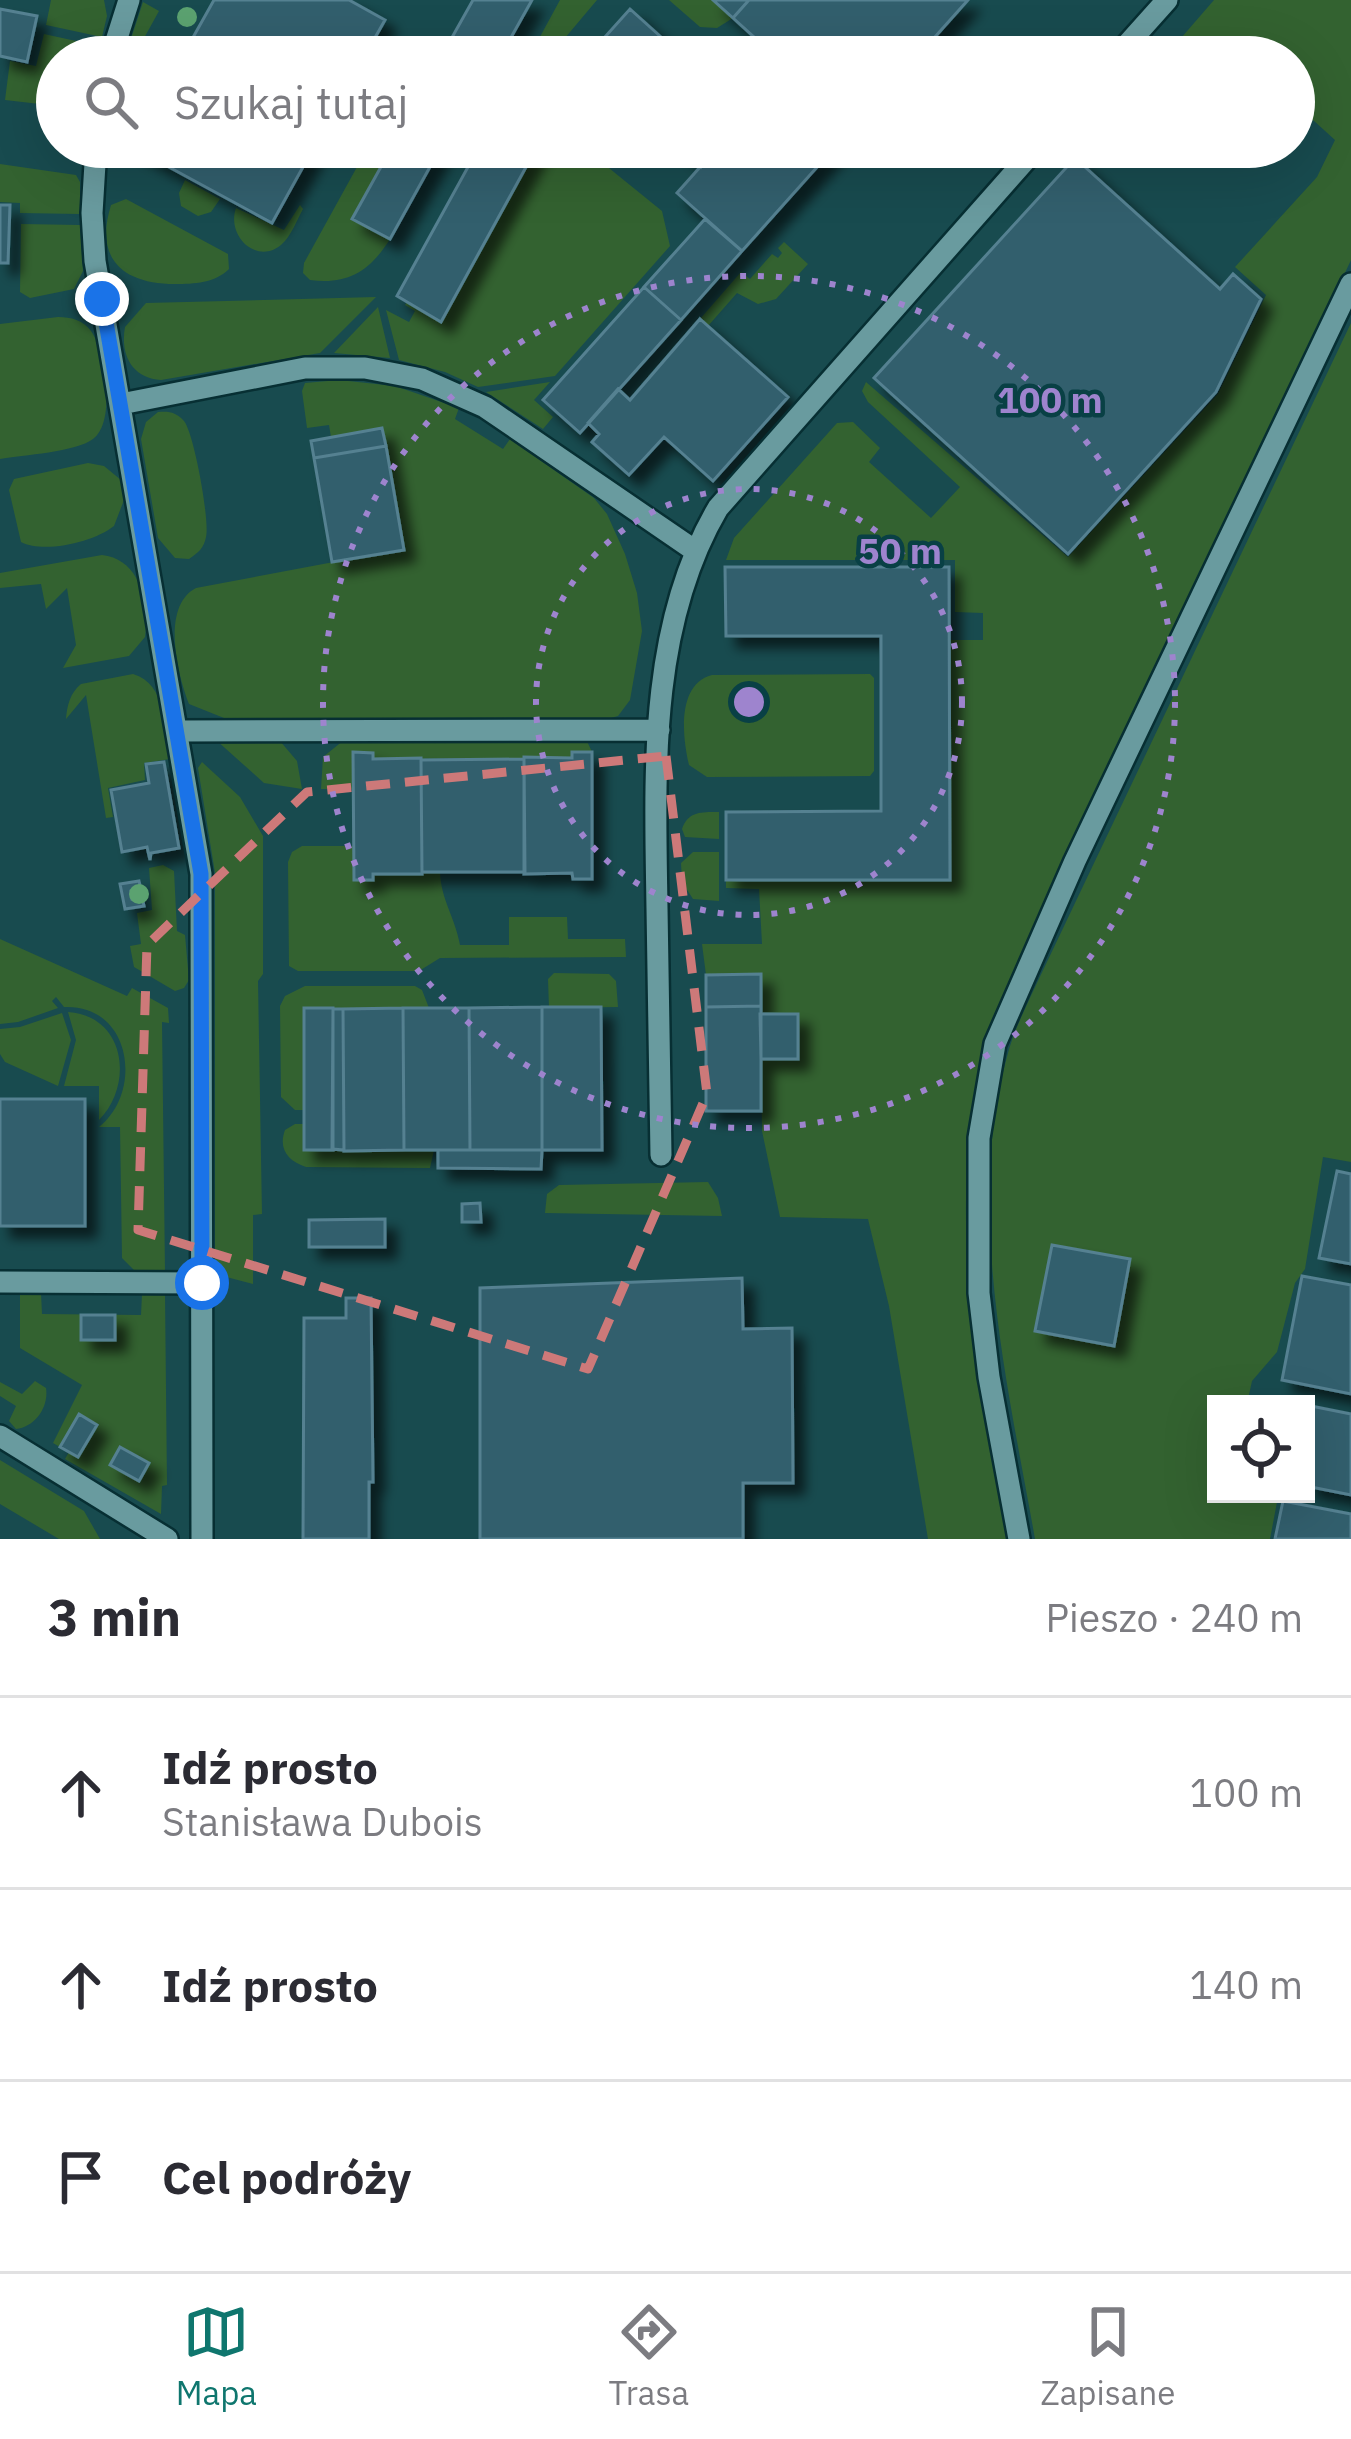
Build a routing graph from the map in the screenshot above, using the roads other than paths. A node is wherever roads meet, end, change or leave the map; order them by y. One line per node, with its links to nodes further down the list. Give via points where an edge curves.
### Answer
1 (129, 0): 3 (street)
2 (1167, 0): 4 (street)
3 (118, 36)
4 (1135, 36)
5 (95, 168): 8 (street, via 95,261)
6 (1018, 168): 9 (street, via 718,508)
7 (1351, 284): 18 (street, via 995,1044 980,1138 979,1292)
8 (121, 404): 9 (street, via 305,368 422,379 485,407); 11 (street)
9 (694, 550): 10 (street, via 672,622)
10 (659, 730): 11 (street); 12 (street)
11 (178, 731): 14 (street, via 201,874)
12 (661, 1155)
13 (0, 1282): 14 (street)
14 (202, 1283): 17 (street)
15 (0, 1436): 16 (street)
16 (166, 1539)
17 (202, 1539)
18 (1019, 1539)

